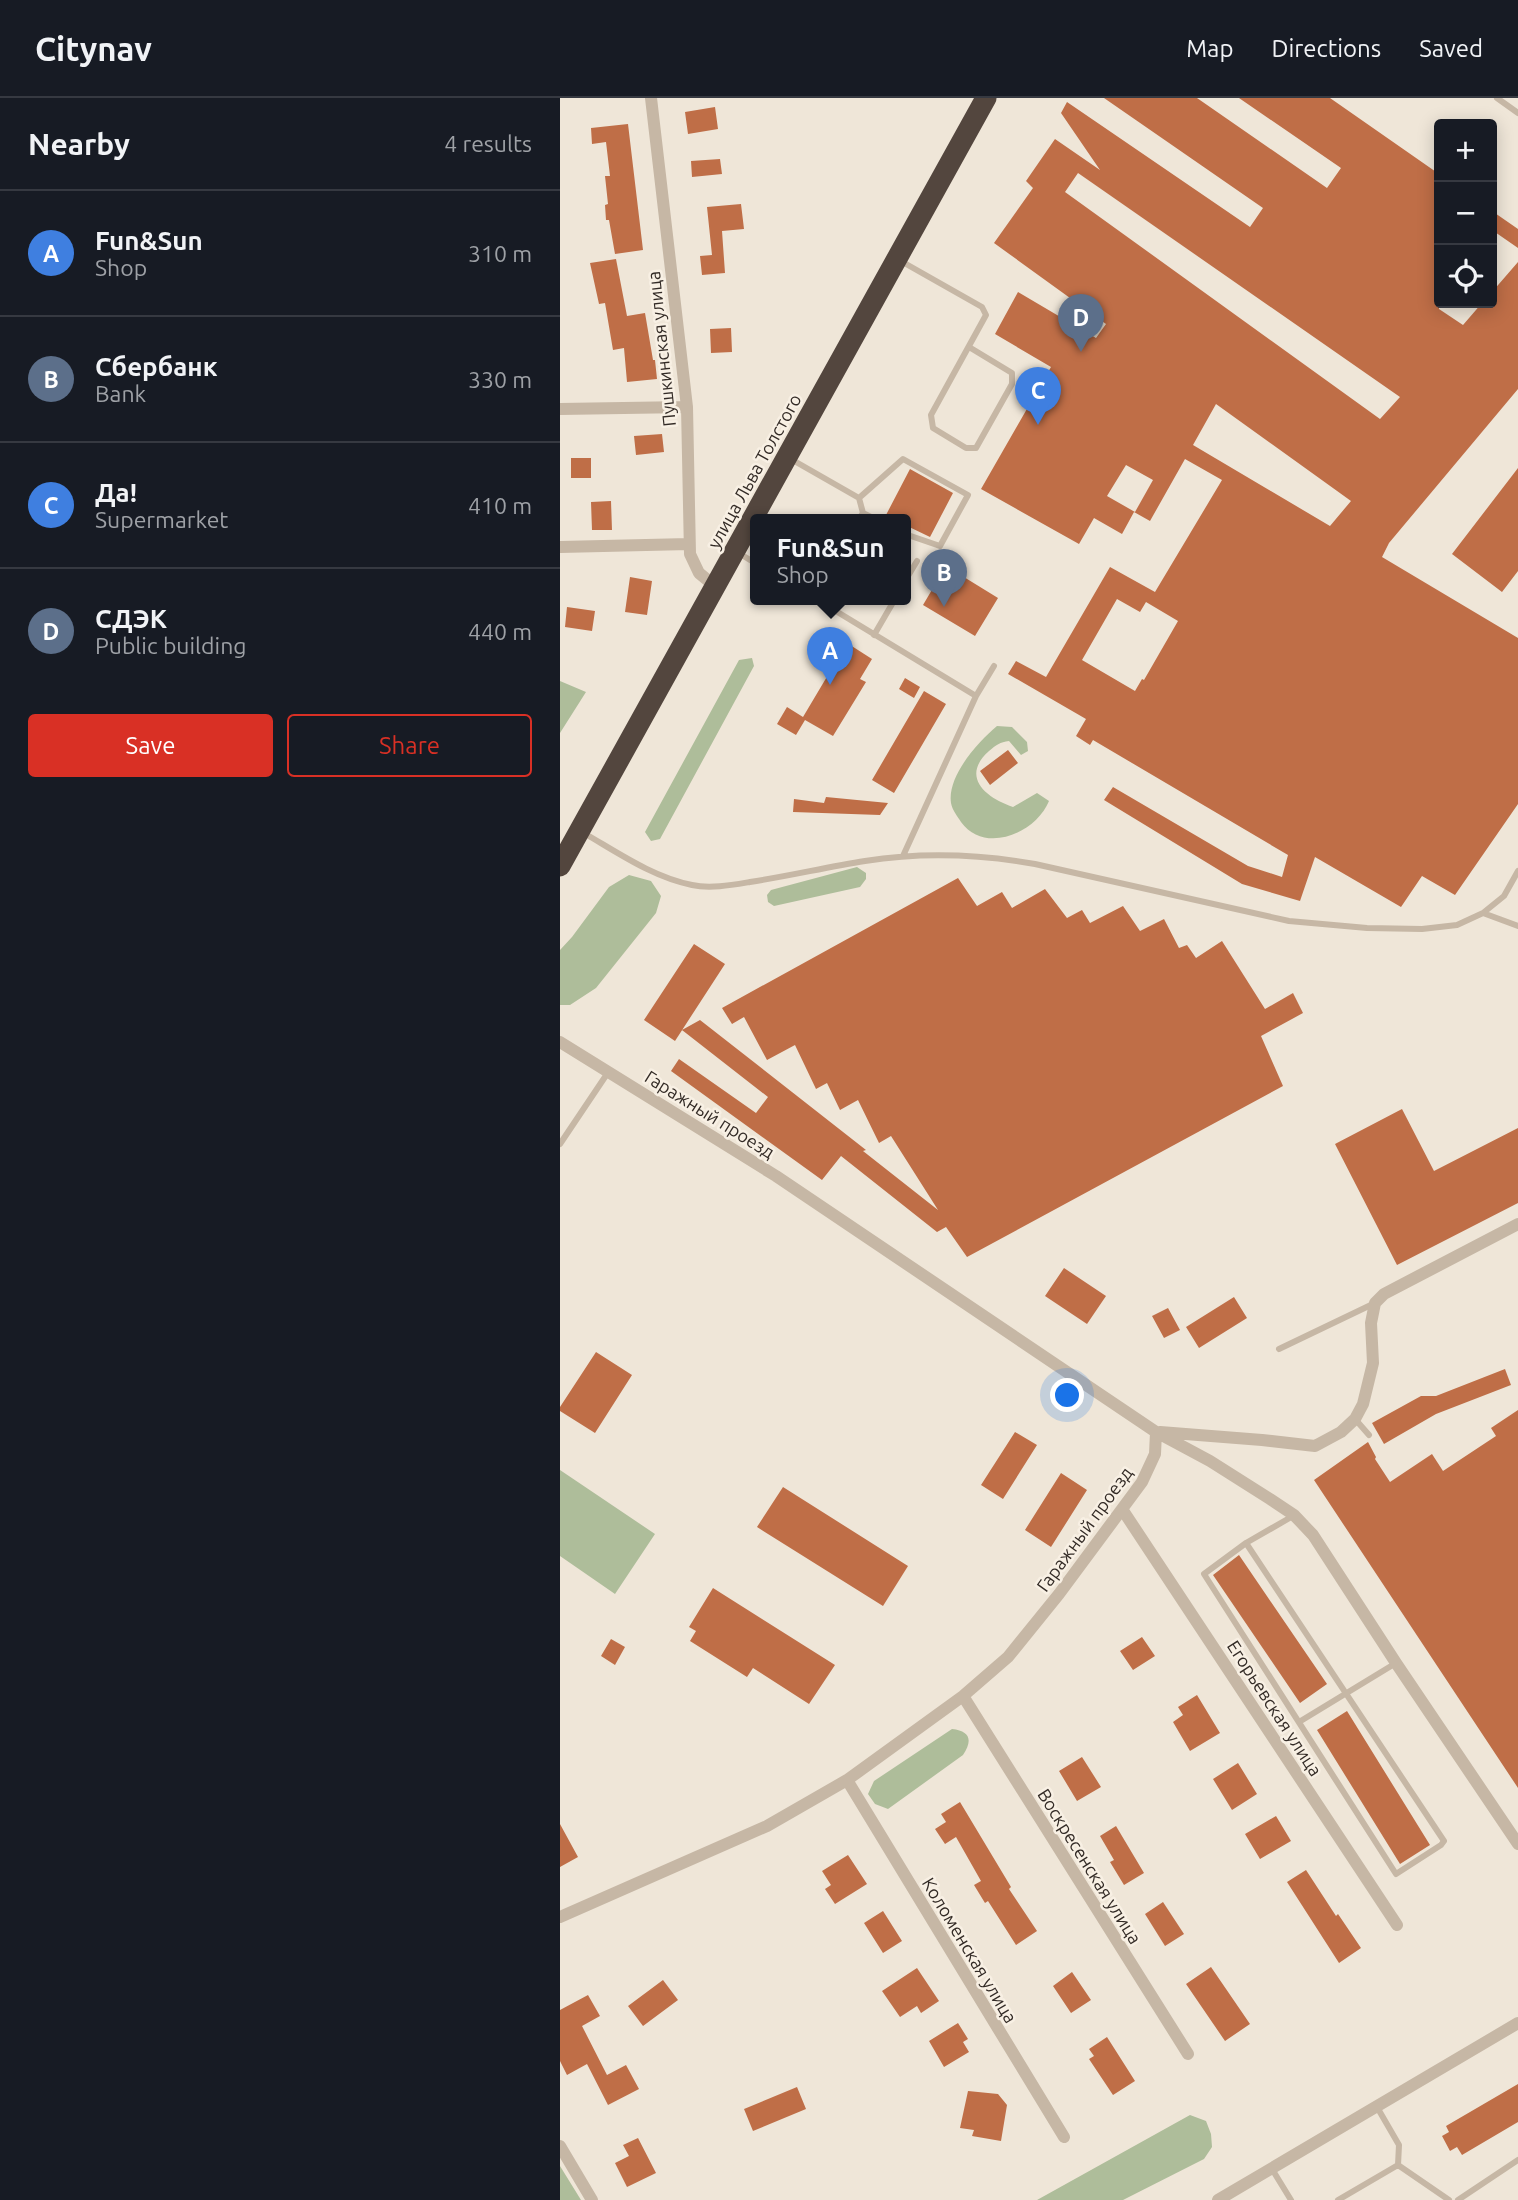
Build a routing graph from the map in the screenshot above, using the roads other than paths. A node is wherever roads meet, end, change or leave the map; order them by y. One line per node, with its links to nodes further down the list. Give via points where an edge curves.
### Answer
1 (651, 98): 7 (street, Пушкинская улица)
2 (986, 98): 5 (highway, улица Льва Толстого)
3 (1497, 98): 4 (lane)
4 (1518, 113)
5 (897, 259): 6 (lane, via 982,307 986,315); 9 (highway, улица Льва Толстого)
6 (969, 347): 6 (lane, via 931,415 933,428 966,448 976,448 1013,384 1012,373)
7 (687, 407): 8 (street); 15 (street, Пушкинская улица)
8 (560, 409)
9 (787, 457): 10 (lane); 11 (highway, улица Льва Толстого)
10 (859, 498): 12 (lane); 14 (lane, via 903,459 968,495 940,546)
11 (755, 514)
12 (861, 514)
13 (750, 524): 17 (highway, улица Льва Толстого)
14 (911, 536)
15 (690, 544): 16 (street); 21 (street, Пушкинская улица, via 699,573)
16 (560, 547)
17 (735, 551): 18 (lane); 21 (highway, улица Льва Толстого)
18 (750, 560)
19 (917, 561): 20 (lane)
20 (911, 571)
21 (716, 587): 27 (highway, улица Льва Толстого)
22 (826, 605): 24 (lane)
23 (892, 605): 24 (lane)
24 (874, 635): 26 (lane)
25 (995, 666): 26 (lane)
26 (976, 696): 28 (lane)
27 (580, 831): 28 (lane, via 641,866 694,886 727,886); 29 (highway, улица Льва Толстого)
28 (903, 856): 31 (lane, via 994,857 1035,863 1289,921 1423,929 1457,925)
29 (560, 866)
30 (1518, 871): 31 (lane, via 1504,897)
31 (1483, 913): 32 (lane)
32 (1518, 926)
33 (560, 1042): 34 (street, Гаражный проезд)
34 (609, 1070): 35 (lane); 40 (street, Гаражный проезд, via 776,1176)
35 (560, 1144)
36 (1518, 1224): 37 (street, via 1384,1294)
37 (1375, 1303): 38 (lane); 39 (street, via 1373,1363)
38 (1279, 1349)
39 (1355, 1419): 40 (street, via 1315,1446); 41 (lane)
40 (1156, 1432): 42 (street, Гаражный проезд, via 1155,1454); 43 (street)
41 (1369, 1435)
42 (1122, 1509): 47 (street, Гаражный проезд, via 1008,1657); 52 (street, Егорьевская улица)
43 (1294, 1515): 44 (lane); 45 (street, via 1313,1535)
44 (1246, 1543): 46 (lane); 48 (lane, via 1204,1574)
45 (1396, 1663): 46 (lane); 50 (street)
46 (1348, 1693): 48 (lane); 48 (lane, via 1444,1841 1396,1874)
47 (963, 1696): 49 (street, Гаражный проезд); 54 (street, Воскресенская улица)
48 (1298, 1722)
49 (847, 1780): 51 (street, Гаражный проезд, via 767,1826); 56 (street, Коломенская улица)
50 (1518, 1844)
51 (560, 1917)
52 (1398, 1925)
53 (1518, 2023): 55 (street)
54 (1188, 2054)
55 (1377, 2107): 59 (lane, via 1399,2145); 60 (street)
56 (1064, 2137)
57 (560, 2147): 61 (street)
58 (1518, 2160): 66 (lane)
59 (1398, 2165): 64 (lane); 65 (lane)
60 (1272, 2169): 62 (street); 63 (lane)
61 (592, 2200)
62 (1218, 2200)
63 (1291, 2200)
64 (1338, 2200)
65 (1448, 2200)
66 (1458, 2200)

